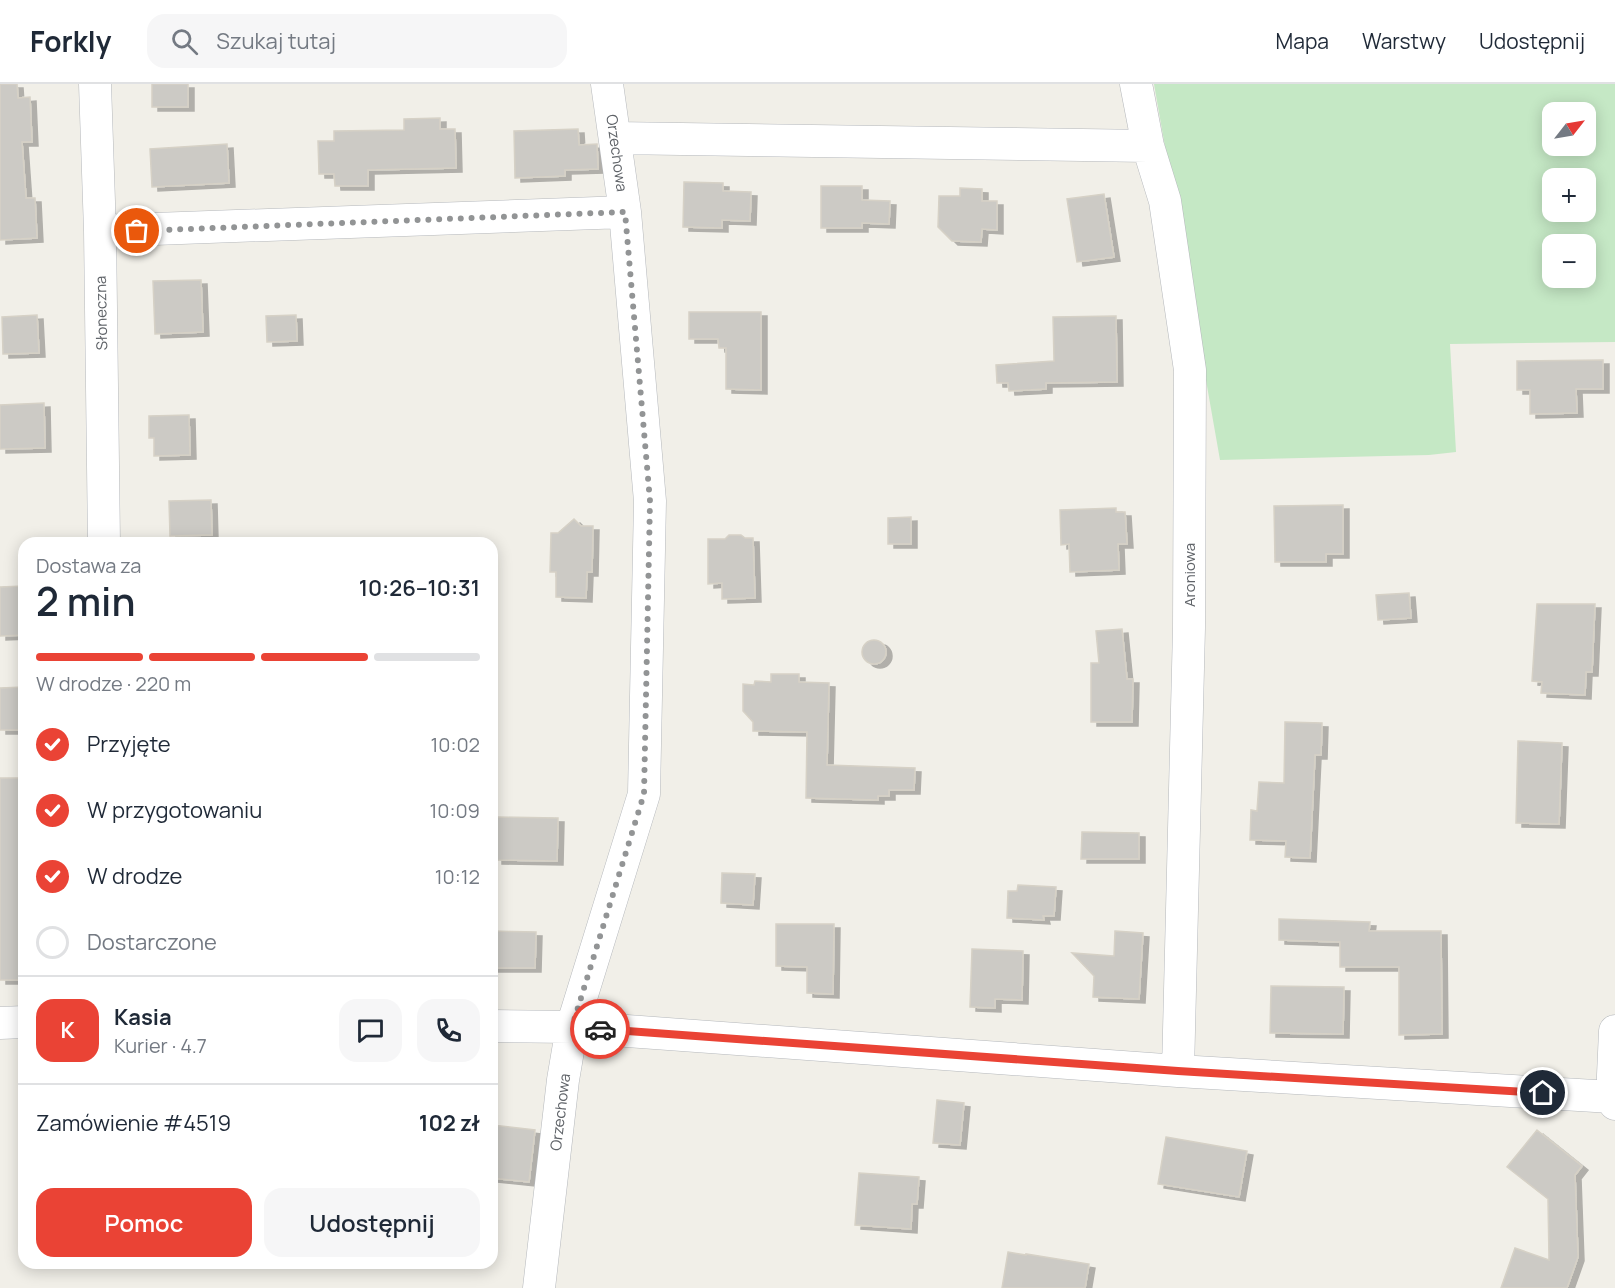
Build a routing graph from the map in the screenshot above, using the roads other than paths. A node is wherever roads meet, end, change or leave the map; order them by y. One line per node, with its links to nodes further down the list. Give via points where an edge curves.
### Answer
1 (95, 84): 7 (street, Słoneczna)
2 (607, 84): 4 (street, Orzechowa)
3 (1136, 84): 5 (street, Aroniowa)
4 (615, 138): 5 (street); 6 (street, Orzechowa)
5 (1148, 146): 14 (street, Aroniowa, via 1165,201 1190,370 1189,628)
6 (625, 212): 7 (street); 12 (street, Orzechowa, via 650,501 644,794)
7 (100, 231): 8 (street, Słoneczna)
8 (104, 537)
9 (18, 1022): 10 (street)
10 (0, 1023)
11 (498, 1026): 12 (street)
12 (572, 1027): 14 (street); 16 (street, Orzechowa)
13 (1615, 1030): 15 (street)
14 (1178, 1071): 15 (street)
15 (1613, 1100)
16 (539, 1288)

